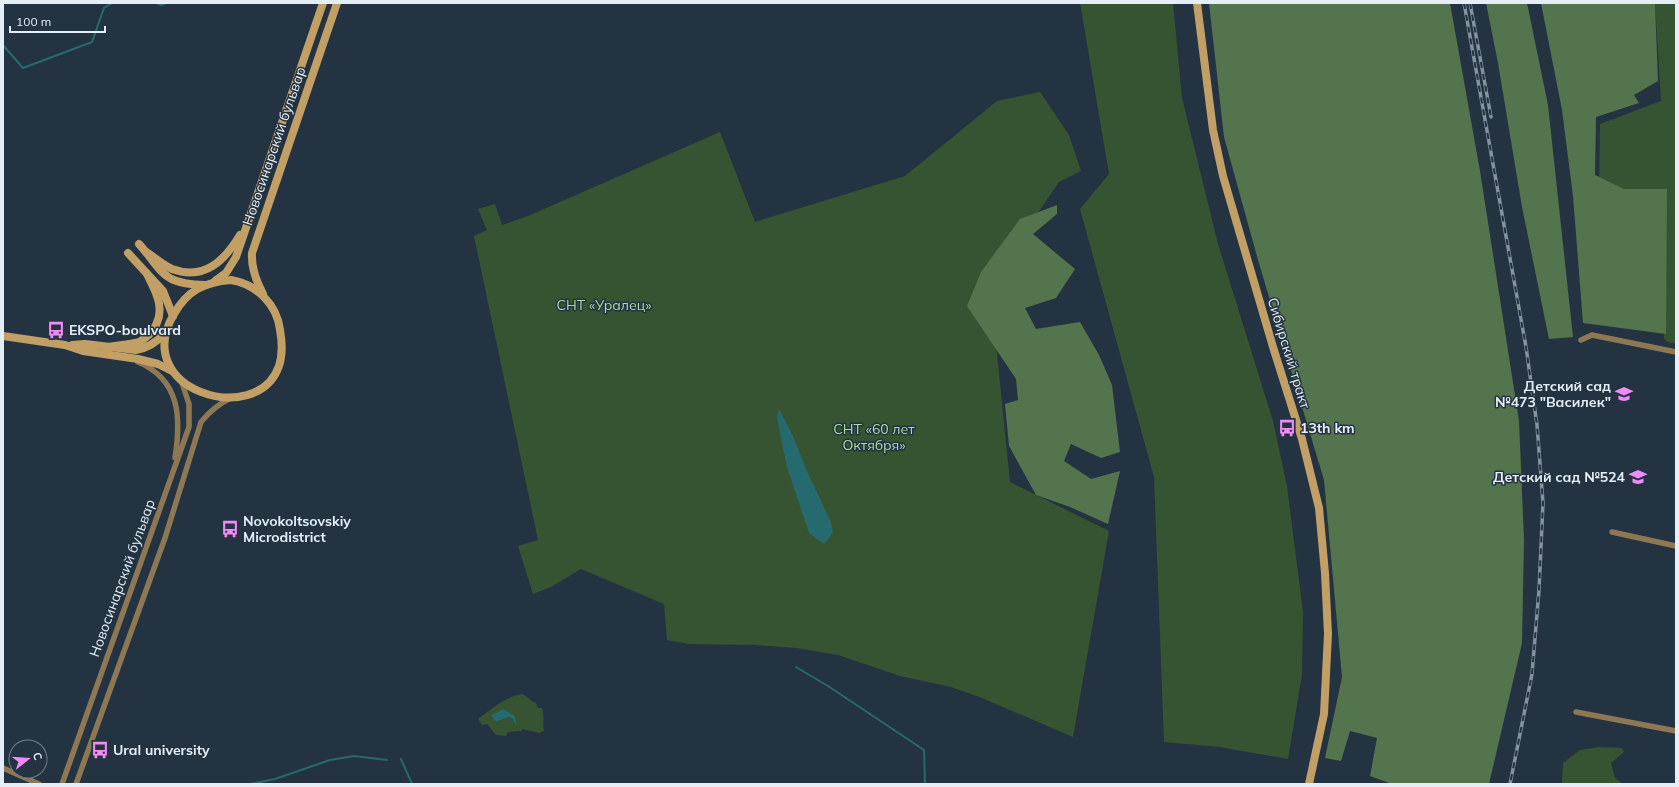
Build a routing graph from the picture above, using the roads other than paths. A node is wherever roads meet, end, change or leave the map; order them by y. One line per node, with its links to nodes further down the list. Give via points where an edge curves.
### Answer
1 (323, 3): 4 (street, Новосинарский бульвар)
2 (337, 3): 10 (street, Новосинарский бульвар, via 252,253 255,276)
3 (1197, 3): 31 (street, Сибирский тракт, via 1213,130 1223,176 1270,340 1302,439 1319,508 1328,634 1324,714)
4 (247, 226): 6 (street, via 227,255 206,269 192,271 172,268); 9 (street, Новосинарский бульвар, via 233,264 224,275)
5 (139, 244): 6 (street)
6 (146, 252): 9 (street, via 168,278 190,285)
7 (128, 253): 8 (street)
8 (147, 274): 11 (street, via 163,291); 16 (street, via 159,300 157,324 143,340)
9 (209, 283): 10 (street, via 231,280 247,284); 11 (street, via 182,301)
10 (265, 298): 21 (street, via 279,320 282,344 279,365 264,386 252,393)
11 (173, 316): 12 (street)
12 (166, 332): 16 (street, via 156,342 142,349); 19 (street, via 165,354)
13 (3, 336): 15 (street)
14 (1581, 340): 17 (street, via 1592,335)
15 (65, 345): 16 (street); 18 (street)
16 (108, 347)
17 (1676, 352)
18 (121, 357): 19 (street, via 151,361); 22 (street, via 152,369 172,394 178,409 179,427)
19 (173, 371): 20 (street)
20 (181, 380): 21 (street, via 206,395); 22 (street, Новосинарский бульвар, via 187,395 190,416 189,427)
21 (233, 397): 30 (street, Новосинарский бульвар, via 219,404 201,422 165,538)
22 (174, 470): 29 (street, Новосинарский бульвар)
23 (1612, 532): 24 (street)
24 (1676, 546)
25 (1576, 712): 26 (street)
26 (1676, 731)
27 (3, 768): 28 (street)
28 (39, 784)
29 (62, 784)
30 (76, 784)
31 (1309, 784)

